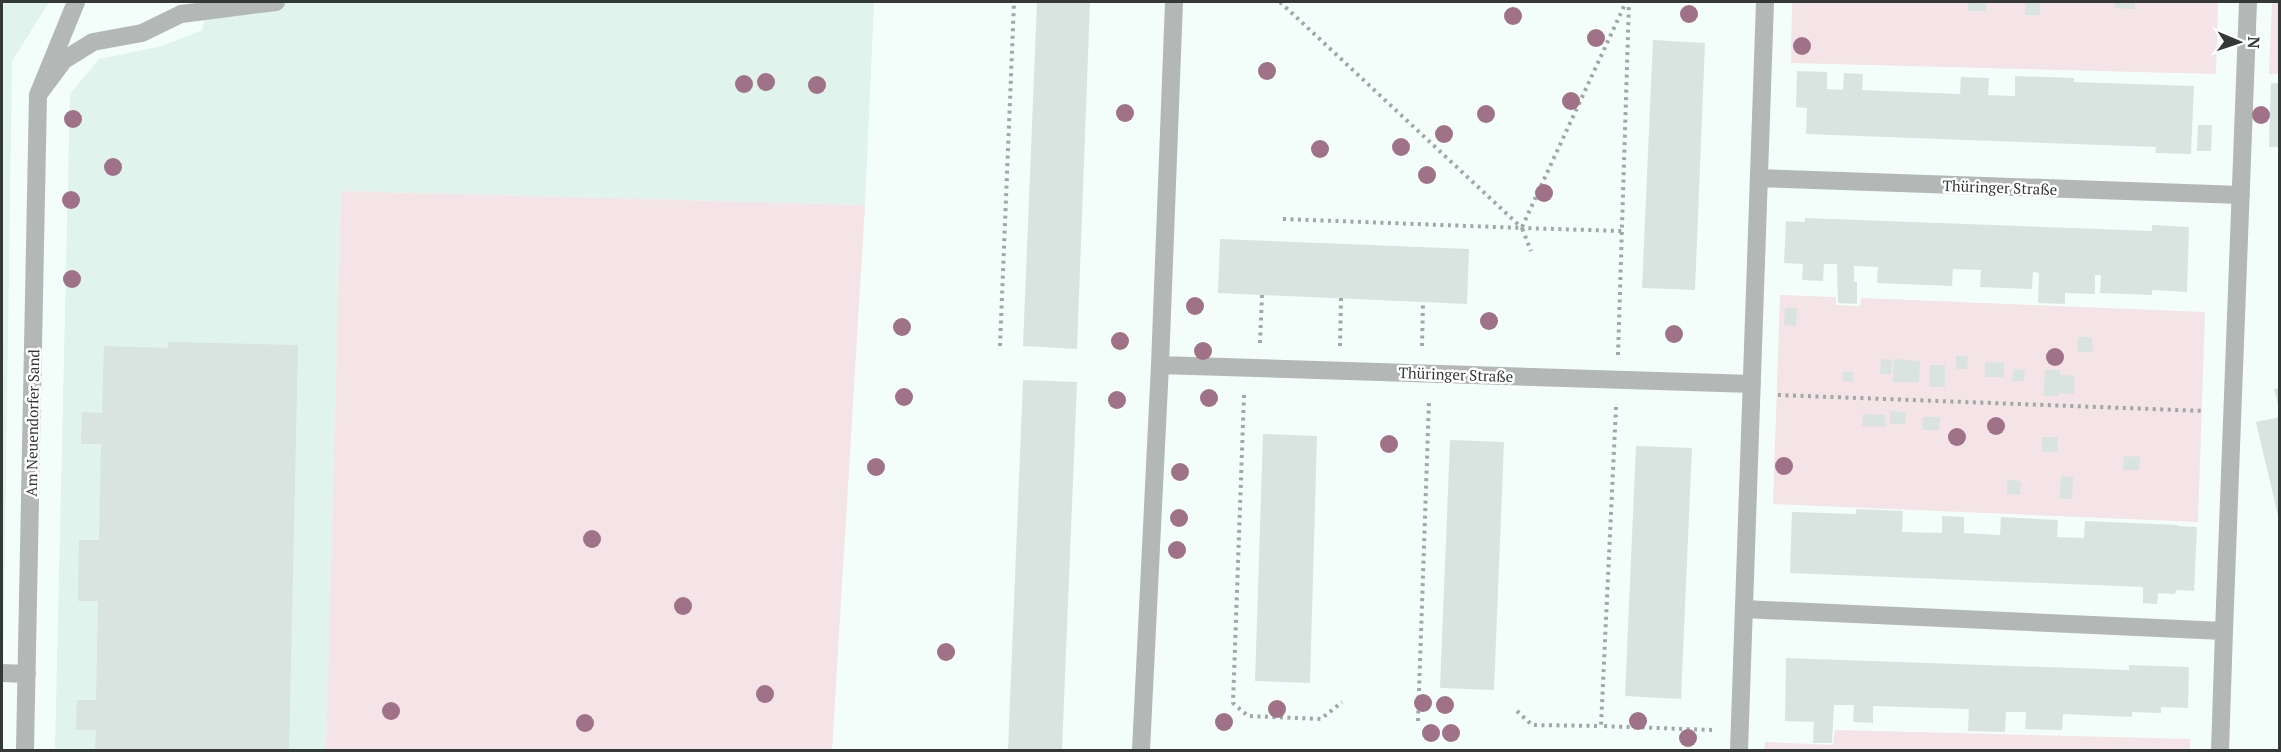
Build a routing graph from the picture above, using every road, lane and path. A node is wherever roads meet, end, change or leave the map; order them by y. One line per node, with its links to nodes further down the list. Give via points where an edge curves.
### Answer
1 (76, 2): 10 (street, Am Neuendorfer Sand)
2 (276, 2): 9 (street)
3 (1014, 2): 20 (path)
4 (1174, 2): 21 (street)
5 (1280, 2): 14 (path)
6 (1627, 2): 14 (path); 15 (path)
7 (1765, 2): 11 (street)
8 (2248, 2): 12 (street)
9 (184, 8): 10 (street, via 142,33 93,42 64,60)
10 (38, 95): 31 (street, Am Neuendorfer Sand)
11 (1760, 178): 12 (street, Thüringer Straße); 26 (street)
12 (2241, 195): 27 (street)
13 (1283, 219): 14 (path)
14 (1522, 228): 15 (path); 16 (path)
15 (1622, 231): 25 (path)
16 (1530, 251)
17 (1262, 295): 22 (path)
18 (1341, 298): 23 (path)
19 (1423, 302): 24 (path)
20 (1000, 346)
21 (1160, 365): 22 (street, Thüringer Straße); 38 (street)
22 (1252, 368): 23 (street, Thüringer Straße); 32 (path, via 1233,703 1248,716 1321,719)
23 (1340, 371): 24 (street, Thüringer Straße)
24 (1425, 373): 25 (street, Thüringer Straße); 34 (path)
25 (1617, 379): 26 (street, Thüringer Straße); 35 (path)
26 (1752, 389): 27 (path); 28 (street)
27 (2232, 412): 29 (street)
28 (1744, 609): 29 (street); 36 (street)
29 (2224, 631): 40 (street)
30 (2, 674): 31 (street)
31 (27, 674): 37 (street, Am Neuendorfer Sand)
32 (1342, 702)
33 (1517, 711): 35 (path, via 1532,725)
34 (1418, 721)
35 (1601, 726): 36 (path)
36 (1740, 731): 39 (street)
37 (25, 750)
38 (1141, 750)
39 (1739, 750)
40 (2220, 750)

